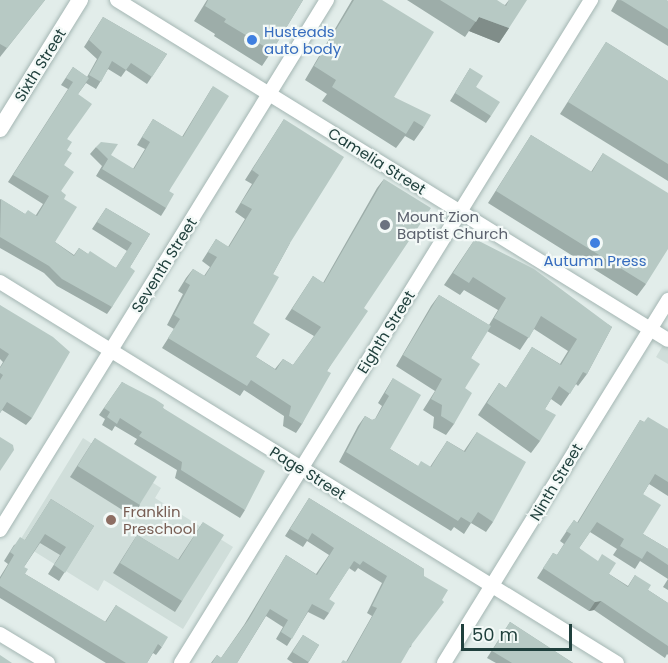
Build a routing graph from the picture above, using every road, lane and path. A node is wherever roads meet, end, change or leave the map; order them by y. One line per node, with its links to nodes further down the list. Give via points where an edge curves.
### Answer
1 (80, 0): 6 (street, Sixth Street)
2 (117, 0): 5 (street, Camelia Street)
3 (327, 0): 5 (street, Seventh Street)
4 (591, 0): 7 (street, Eighth Street)
5 (269, 94): 7 (street, Camelia Street); 12 (street, Seventh Street)
6 (0, 129)
7 (459, 212): 10 (street, Camelia Street); 13 (street, Eighth Street)
8 (0, 282): 12 (street, Page Street)
9 (668, 300): 10 (street, Ninth Street)
10 (650, 329): 11 (street, Camelia Street); 15 (street, Ninth Street)
11 (668, 340)
12 (110, 350): 13 (street, Page Street); 14 (street, Seventh Street)
13 (301, 468): 15 (street, Page Street); 18 (street, Eighth Street)
14 (0, 530)
15 (492, 586): 19 (street, Ninth Street); 20 (street, Page Street)
16 (0, 634): 17 (street)
17 (48, 663)
18 (181, 663)
19 (444, 663)
20 (616, 663)

